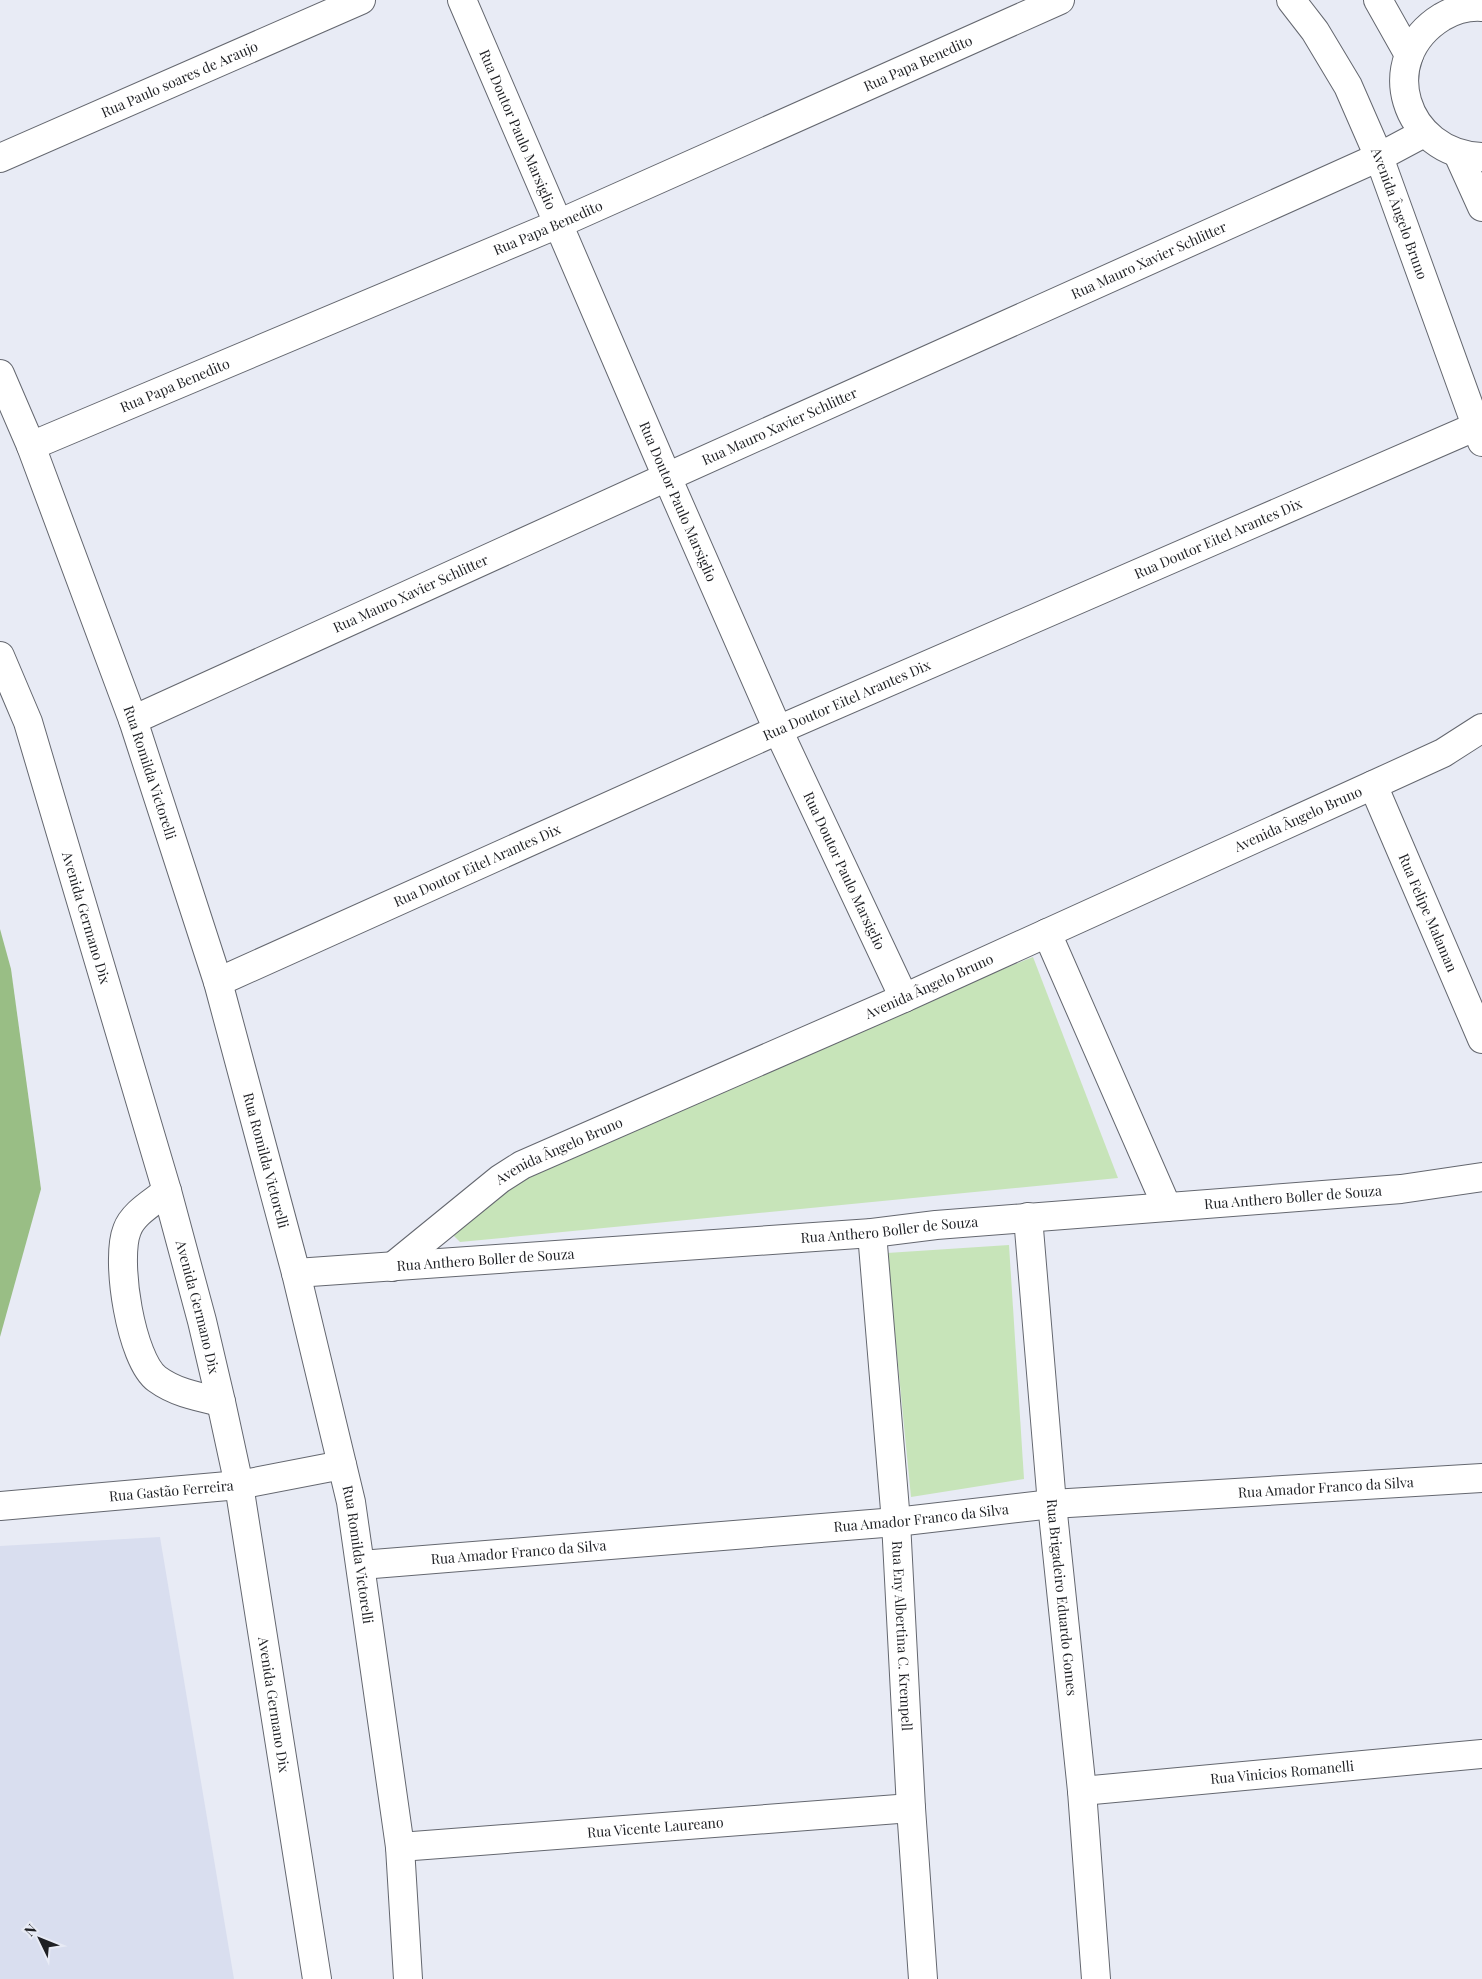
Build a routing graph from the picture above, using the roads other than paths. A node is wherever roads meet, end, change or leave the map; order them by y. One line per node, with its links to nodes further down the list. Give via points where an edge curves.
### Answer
1 (361, 0): 12 (street, Rua Paulo soares de Araujo)
2 (462, 0): 14 (street, Rua Doutor Paulo Marsiglio)
3 (1060, 0): 14 (street, Rua Papa Benedito)
4 (1291, 0): 11 (street, Avenida Ângelo Bruno, via 1315,31 1348,86)
5 (1378, 0): 8 (street)
6 (1447, 6): 7 (street); 8 (street, via 1419,37)
7 (1482, 7)
8 (1409, 55): 9 (street, via 1404,76 1406,96 1412,116)
9 (1424, 133): 10 (street, via 1440,146); 11 (street, Rua Mauro Xavier Schlitter)
10 (1470, 156): 13 (street)
11 (1379, 157): 16 (street, Avenida Ângelo Bruno); 18 (street, Rua Mauro Xavier Schlitter)
12 (0, 158)
13 (1482, 207)
14 (558, 224): 17 (street, Rua Papa Benedito); 18 (street, Rua Doutor Paulo Marsiglio)
15 (0, 374): 17 (street, Rua Romilda Victorelli)
16 (1480, 434): 22 (street, Rua Doutor Eitel Arantes Dix)
17 (31, 446): 20 (street, Rua Romilda Victorelli)
18 (667, 477): 20 (street, Rua Mauro Xavier Schlitter); 22 (street, Rua Doutor Paulo Marsiglio)
19 (0, 656): 29 (street, Avenida Germano Dix, via 28,722)
20 (133, 720): 25 (street, Rua Romilda Victorelli)
21 (1482, 728): 23 (street, Avenida Ângelo Bruno, via 1443,753)
22 (778, 730): 25 (street, Rua Doutor Eitel Arantes Dix); 26 (street, Rua Doutor Paulo Marsiglio)
23 (1373, 785): 24 (street, Avenida Ângelo Bruno); 27 (street, Rua Felipe Malaman)
24 (1046, 933): 26 (street, Avenida Ângelo Bruno); 30 (street)
25 (218, 982): 34 (street, Rua Romilda Victorelli)
26 (904, 998): 33 (street, Avenida Ângelo Bruno, via 522,1165 500,1179)
27 (1482, 1039)
28 (1482, 1177): 30 (street, Rua Anthero Boller de Souza, via 1401,1188)
29 (167, 1190): 35 (street, Avenida Germano Dix); 35 (street, via 137,1215 125,1237 123,1277 136,1344 145,1366 156,1379 188,1395)
30 (1167, 1207): 31 (street, Rua Anthero Boller de Souza)
31 (1028, 1217): 32 (street, Rua Anthero Boller de Souza); 39 (street, Rua Brigadeiro Eduardo Gomes)
32 (872, 1233): 33 (street, Rua Anthero Boller de Souza); 41 (street, Rua Eny Albertina C. Krempell)
33 (392, 1267): 34 (street, Rua Anthero Boller de Souza)
34 (296, 1273): 36 (street, Rua Romilda Victorelli)
35 (221, 1402): 38 (street, Avenida Germano Dix)
36 (342, 1465): 38 (street, Rua Gastão Ferreira); 42 (street, Rua Romilda Victorelli)
37 (1482, 1478): 39 (street, Rua Amador Franco da Silva)
38 (239, 1485): 40 (street, Rua Gastão Ferreira); 47 (street, Avenida Germano Dix)
39 (1052, 1504): 41 (street, Rua Amador Franco da Silva); 44 (street, Rua Brigadeiro Eduardo Gomes)
40 (0, 1506)
41 (896, 1522): 42 (street, Rua Amador Franco da Silva); 45 (street, Rua Eny Albertina C. Krempell)
42 (361, 1565): 46 (street, Rua Romilda Victorelli)
43 (1482, 1754): 44 (street, Rua Vinicios Romanelli)
44 (1082, 1791): 50 (street, Rua Brigadeiro Eduardo Gomes)
45 (911, 1808): 46 (street, Rua Vicente Laureano); 49 (street, Rua Eny Albertina C. Krempell)
46 (400, 1847): 48 (street, Rua Romilda Victorelli)
47 (317, 1979)
48 (408, 1979)
49 (923, 1979)
50 (1096, 1979)

